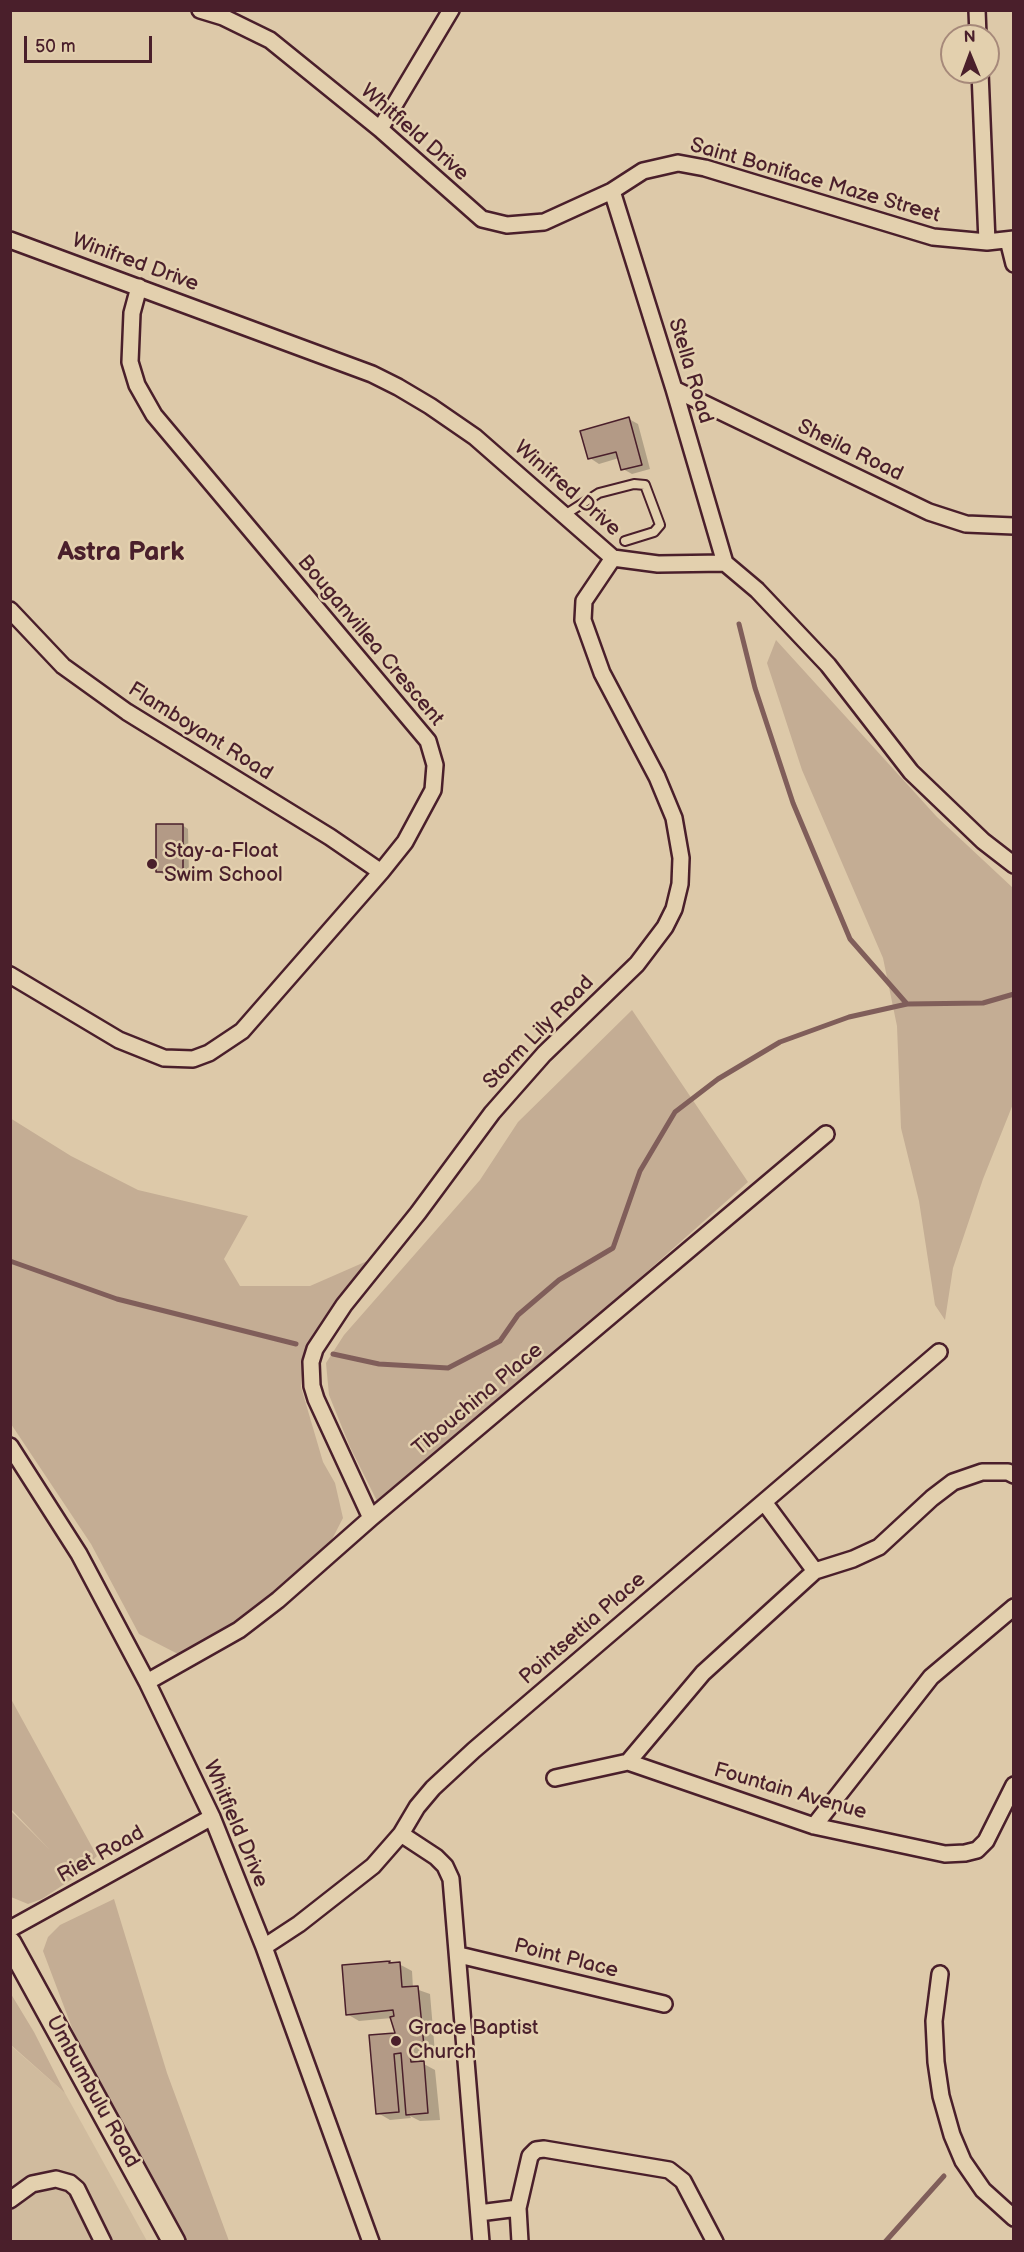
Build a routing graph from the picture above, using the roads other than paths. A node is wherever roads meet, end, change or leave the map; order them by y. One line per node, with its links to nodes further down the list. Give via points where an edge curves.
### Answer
1 (200, 10): 4 (street, Whitfield Drive, via 270,40)
2 (451, 10): 4 (street)
3 (980, 84): 8 (street)
4 (380, 129): 5 (street, Whitfield Drive, via 482,219 507,225 544,222)
5 (612, 191): 8 (street, Saint Boniface Maze Street, via 643,171 678,163 933,237); 11 (street, Stella Road)
6 (10, 240): 10 (street, Winifred Drive)
7 (1011, 240): 8 (street, Saint Boniface Maze Street); 9 (street)
8 (987, 242)
9 (1014, 264)
10 (139, 287): 12 (street, Winifred Drive, via 398,387 475,437); 19 (street, Bouganvillea Crescent, via 132,313 130,362 154,415 428,741 435,765 434,790 405,842)
11 (674, 389): 13 (street, Sheila Road, via 929,512 966,524); 16 (street, Stella Road)
12 (566, 514): 14 (lane, via 599,493 645,484 660,525 654,532); 15 (street, Winifred Drive)
13 (1014, 526)
14 (625, 542)
15 (613, 558): 16 (street, Winifred Drive, via 649,563); 26 (street, Storm Lily Road, via 584,601 583,620 602,673 657,777 674,818 681,858 674,909 637,964 544,1054 492,1113 344,1305 315,1349 311,1362 316,1399)
16 (725, 563): 18 (street, via 757,590 828,665 910,772)
17 (10, 610): 19 (street, Flamboyant Road, via 63,666 127,712)
18 (1014, 865)
19 (381, 872): 20 (street, Bouganvillea Crescent, via 242,1031 224,1045 193,1059 164,1058 119,1040)
20 (10, 975)
21 (826, 1134): 26 (street, Tibouchina Place)
22 (939, 1352): 25 (street, Pointsettia Place)
23 (10, 1446): 29 (street, Whitfield Drive, via 80,1554)
24 (1014, 1475): 27 (street, via 982,1472 953,1482 879,1546)
25 (764, 1502): 27 (street); 35 (street, Pointsettia Place, via 449,1773 417,1807)
26 (370, 1518): 29 (street, Tibouchina Place, via 240,1630)
27 (815, 1571): 30 (street, via 703,1673)
28 (1014, 1607): 34 (street, via 931,1677)
29 (147, 1682): 33 (street, Whitfield Drive)
30 (628, 1762): 31 (street); 34 (street, Fountain Avenue)
31 (555, 1778)
32 (1014, 1785): 34 (street, Fountain Avenue, via 986,1841 977,1850 964,1853 945,1854)
33 (212, 1817): 36 (street, Riet Road); 38 (street, Whitfield Drive)
34 (814, 1826)
35 (401, 1834): 38 (street, Pointsettia Place, via 373,1866 342,1892); 39 (street, via 445,1866 451,1879)
36 (10, 1929)
37 (10, 1943): 47 (main road, Umbumbulu Road)
38 (264, 1947): 48 (street, Whitfield Drive)
39 (459, 1955): 41 (street, Point Place); 44 (street)
40 (940, 1974): 45 (street, via 934,2021 936,2062 949,2126 963,2161 983,2190)
41 (664, 2004)
42 (10, 2200): 46 (street, via 32,2184 47,2179 65,2180 77,2189)
43 (518, 2208): 44 (street); 50 (street); 51 (street, via 530,2156 538,2149 661,2167 683,2181)
44 (479, 2213): 49 (street)
45 (1014, 2218)
46 (103, 2241)
47 (174, 2241)
48 (371, 2241)
49 (481, 2241)
50 (520, 2241)
51 (715, 2241)

